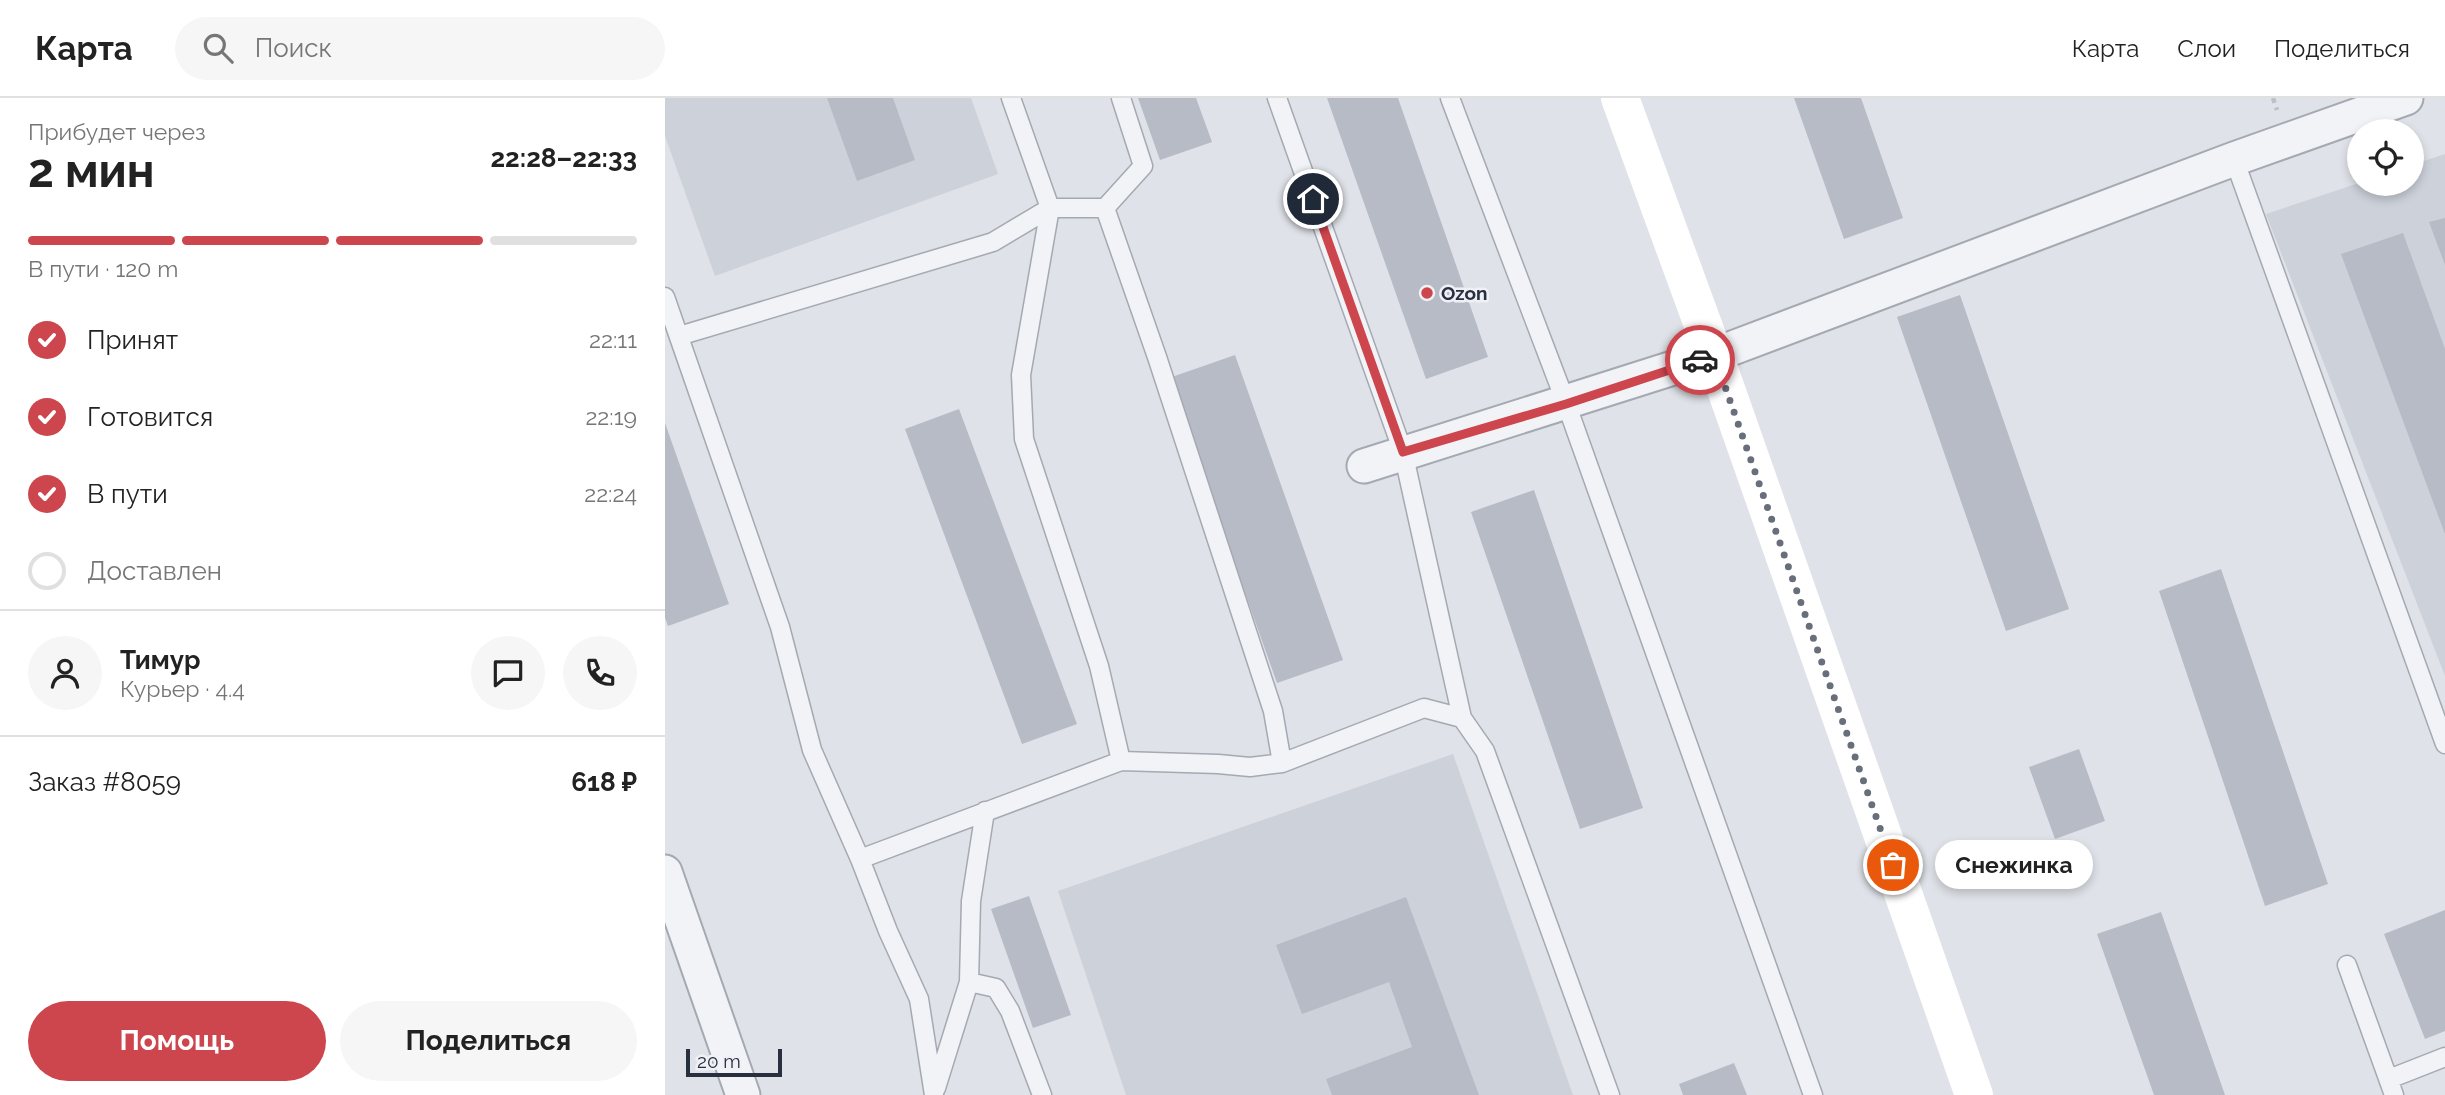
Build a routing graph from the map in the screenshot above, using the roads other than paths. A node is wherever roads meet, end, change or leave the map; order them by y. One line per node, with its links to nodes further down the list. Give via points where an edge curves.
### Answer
1 (1011, 98): 8 (lane)
2 (1121, 98): 9 (lane, via 1143,166)
3 (1277, 98): 14 (lane)
4 (1450, 98): 13 (lane)
5 (1620, 98): 12 (street)
6 (2406, 98): 7 (street)
7 (2234, 159): 12 (street); 17 (lane)
8 (1050, 208): 9 (lane); 11 (lane, via 993,242); 18 (lane, via 1021,376 1024,439 1099,666)
9 (1105, 208): 19 (lane, via 1273,711)
10 (665, 297): 11 (lane)
11 (679, 336): 21 (lane, via 780,627 811,750)
12 (1714, 355): 13 (street); 32 (street)
13 (1566, 404): 14 (street); 31 (lane)
14 (1403, 452): 15 (street); 16 (lane)
15 (1364, 466)
16 (1462, 718): 19 (lane, via 1424,708); 30 (lane, via 1485,751)
17 (2445, 744)
18 (1121, 761): 19 (lane, via 1250,767); 20 (lane)
19 (1282, 763)
20 (985, 811): 21 (lane); 24 (lane, via 971,901)
21 (860, 859): 28 (lane, via 919,999)
22 (665, 872): 27 (street)
23 (2347, 965): 26 (lane)
24 (969, 982): 28 (lane); 29 (lane, via 996,988 1010,1011)
25 (2445, 1057): 26 (lane)
26 (2391, 1087)
27 (743, 1095)
28 (934, 1095)
29 (1042, 1095)
30 (1610, 1095)
31 (1813, 1095)
32 (1974, 1095)

